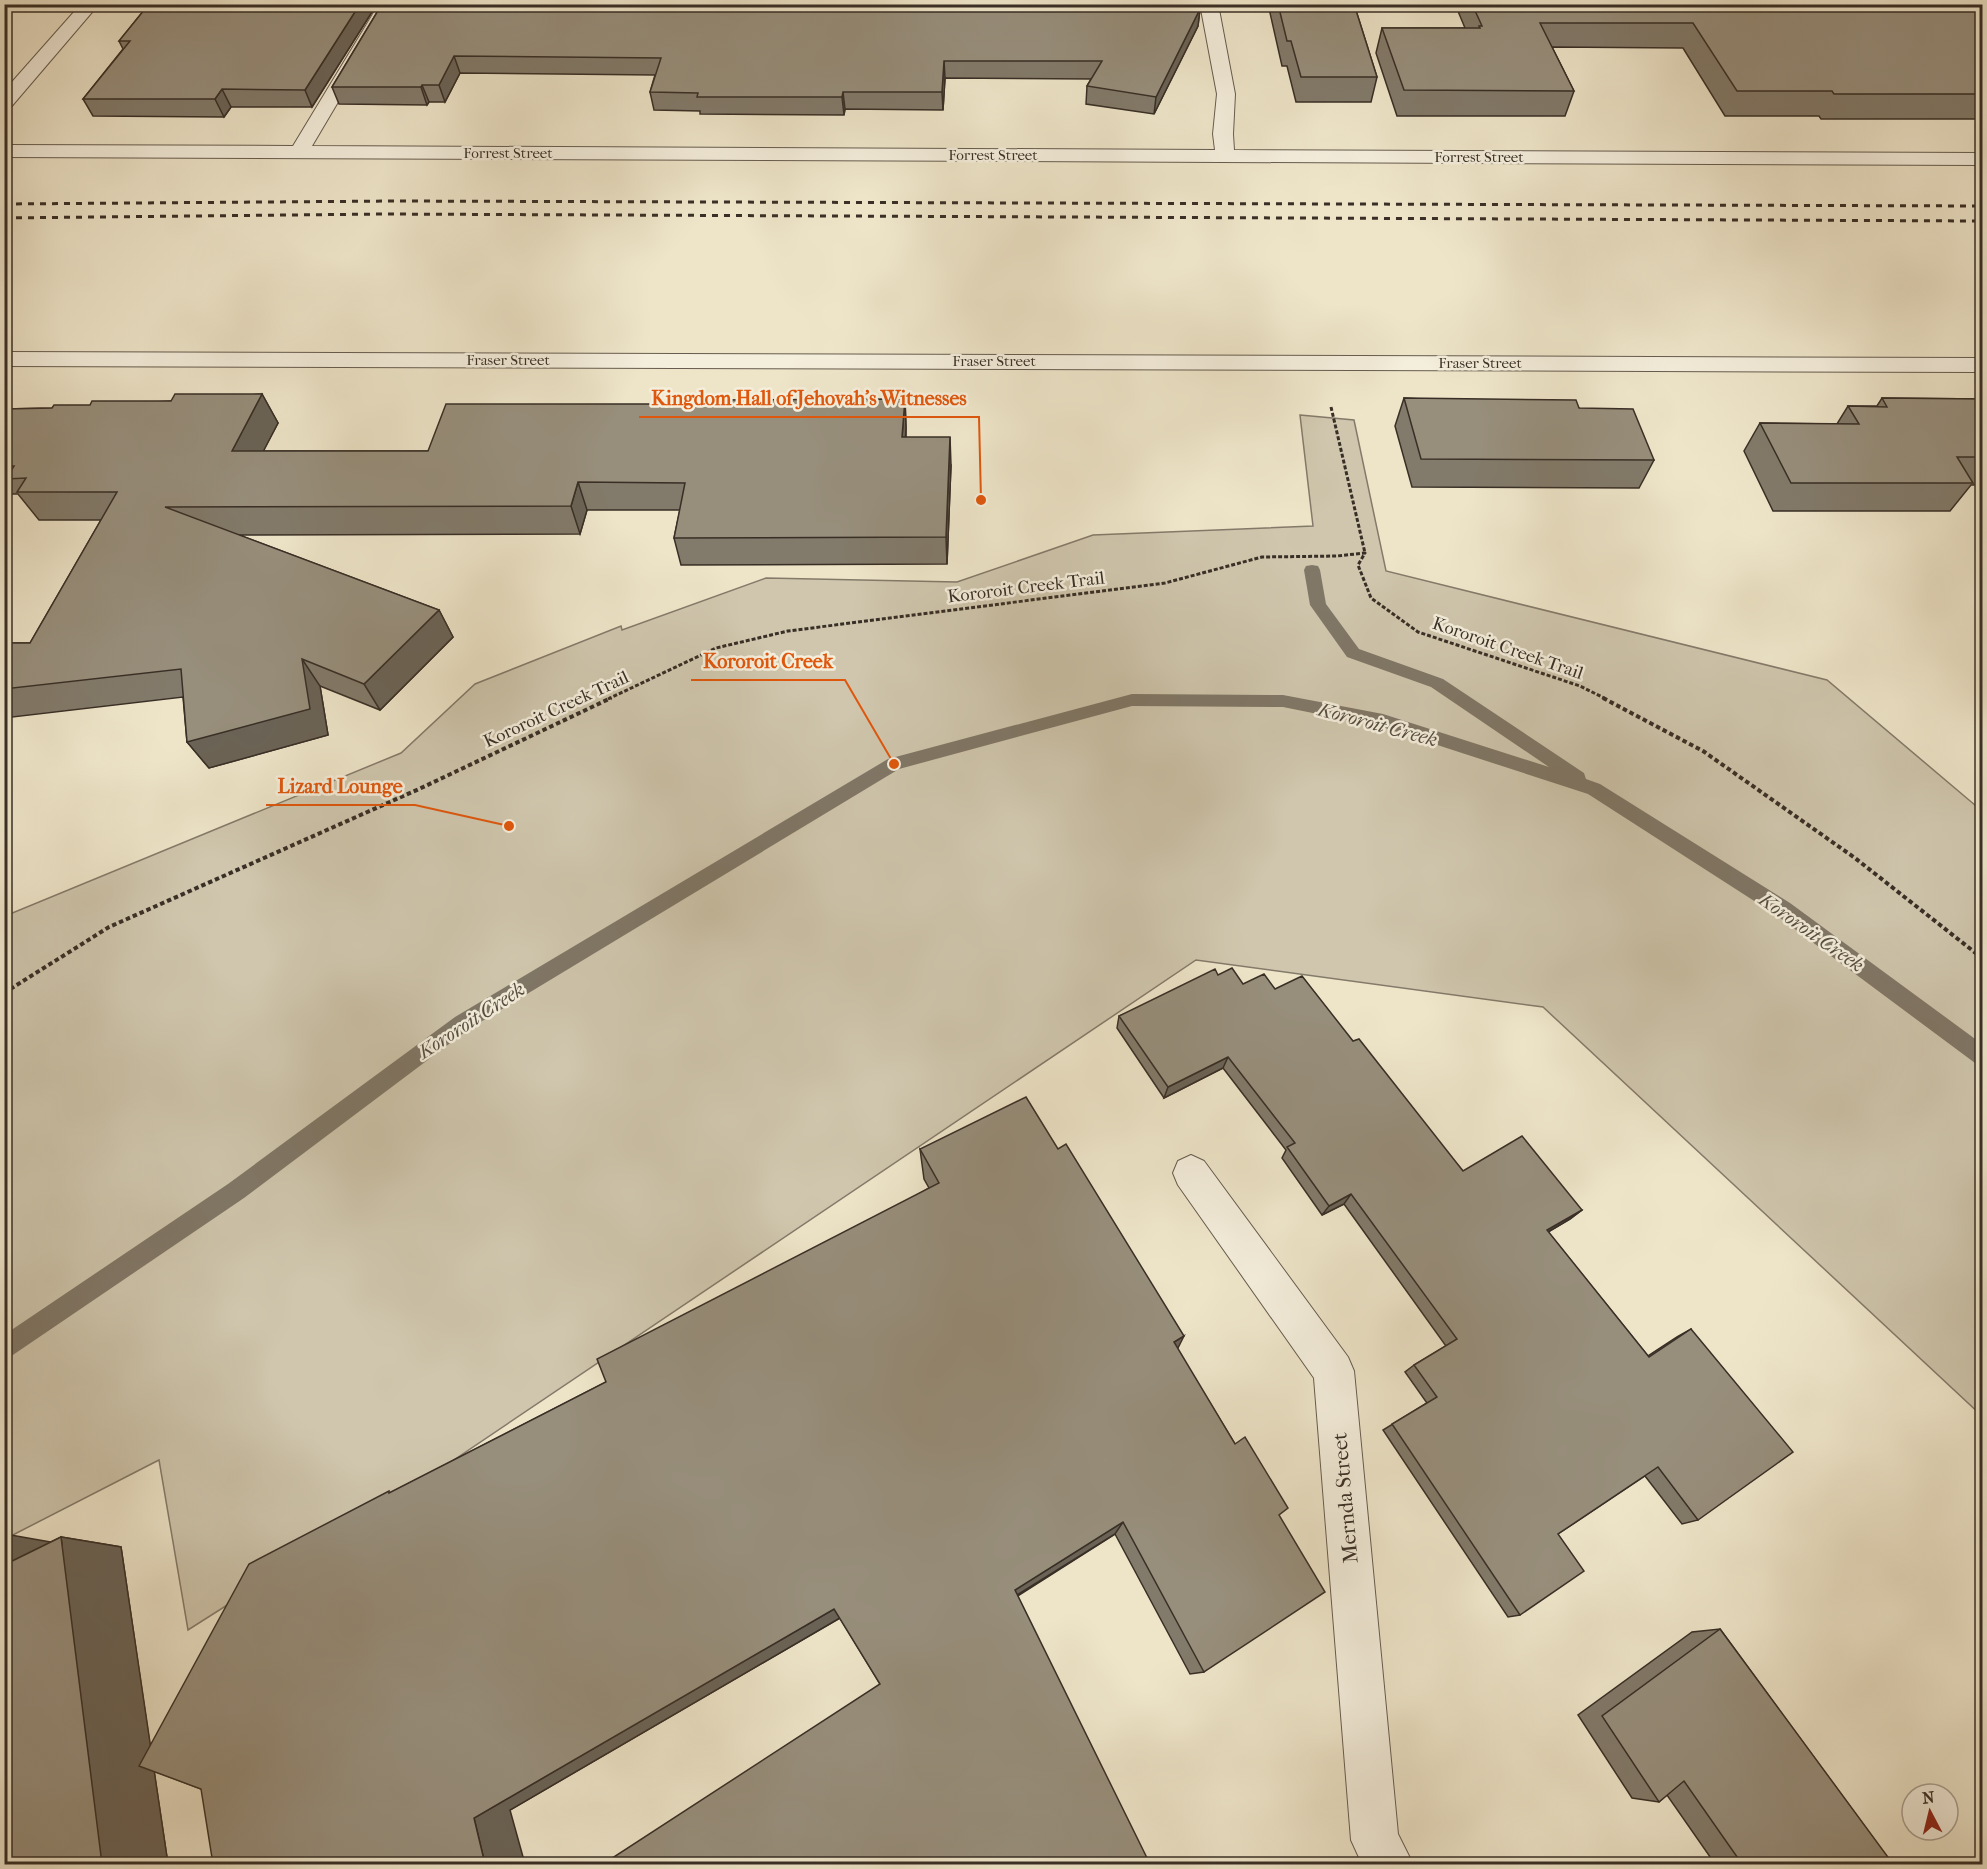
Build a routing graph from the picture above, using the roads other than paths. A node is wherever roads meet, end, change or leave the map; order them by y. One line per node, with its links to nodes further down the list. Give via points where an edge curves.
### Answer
1 (91, 4): 5 (street)
2 (388, 4): 7 (street)
3 (1209, 4): 4 (street)
4 (1226, 94): 8 (street); 9 (street)
5 (4, 103)
6 (4, 151): 7 (street, Forrest Street)
7 (299, 152): 8 (street, Forrest Street)
8 (1225, 156): 9 (street, Forrest Street)
9 (1255, 156): 10 (street, Forrest Street)
10 (1983, 159)
11 (4, 358): 12 (street, Fraser Street)
12 (1983, 365)
13 (1191, 1173): 14 (street, Mernda Street, via 1334,1371 1375,1839)
14 (1389, 1864)

